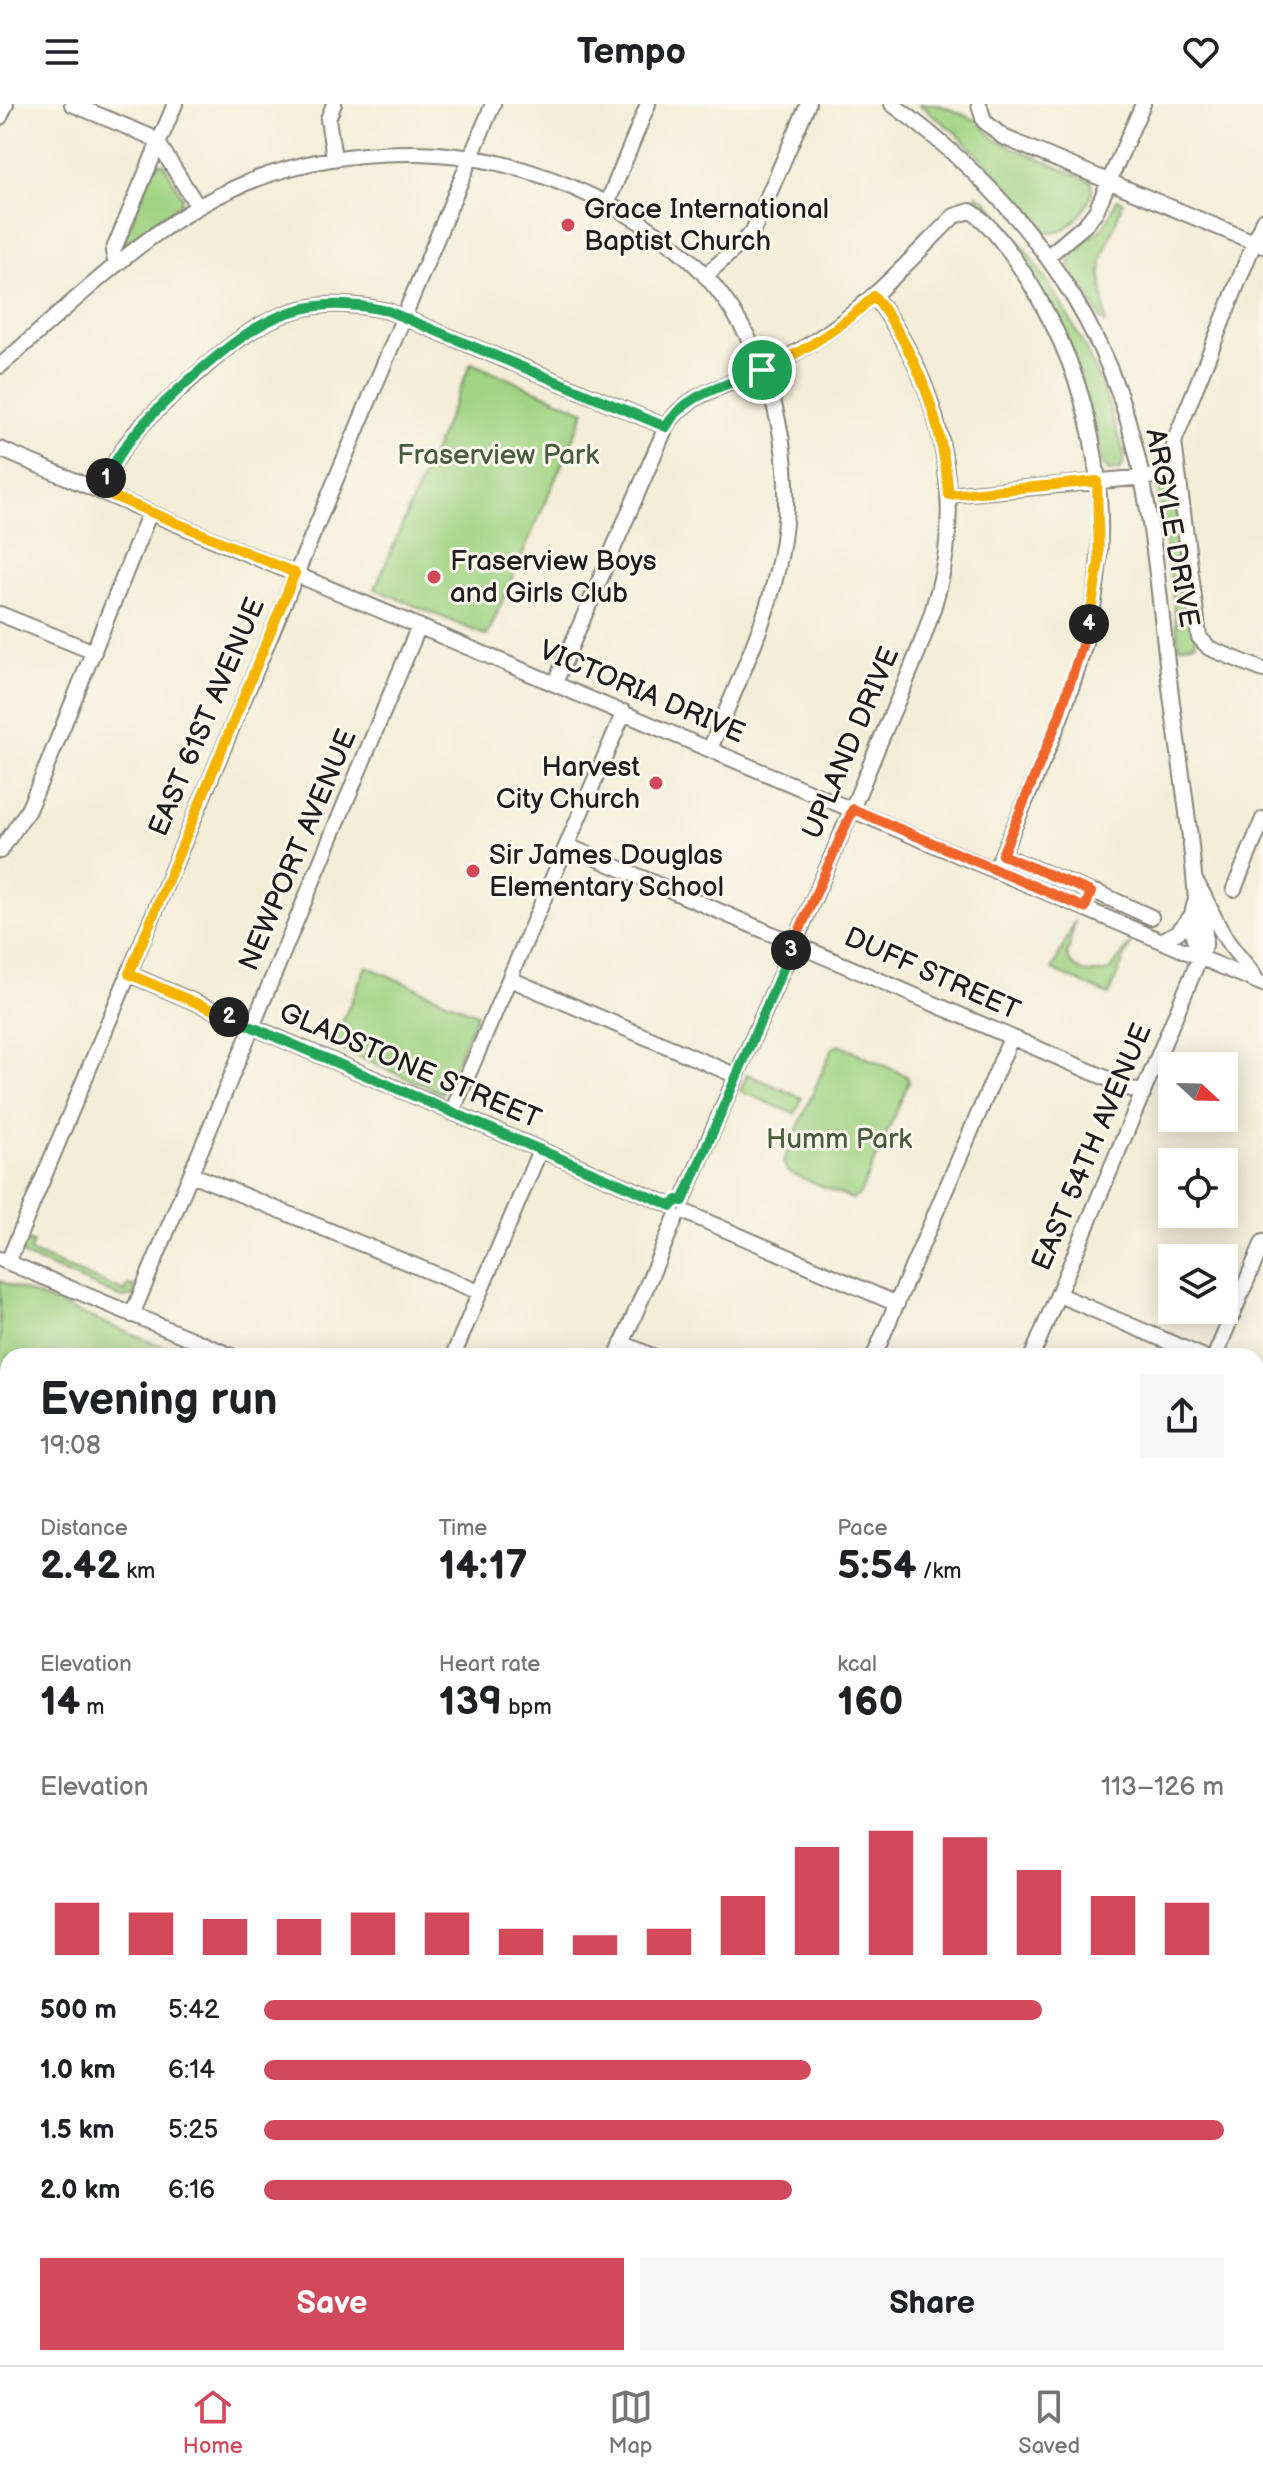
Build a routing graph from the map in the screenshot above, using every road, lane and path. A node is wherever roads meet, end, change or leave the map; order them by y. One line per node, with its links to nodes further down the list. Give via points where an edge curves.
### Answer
1 (6, 104): 11 (street)
2 (72, 104): 12 (street)
3 (175, 104): 12 (street)
4 (334, 104): 13 (street, via 328,119)
5 (493, 104): 14 (street, EAST 61ST AVENUE)
6 (648, 104): 16 (street)
7 (808, 104): 22 (street, via 755,228)
8 (892, 104): 20 (street, ARGYLE DRIVE, via 970,166)
9 (1143, 104): 15 (street)
10 (980, 107): 15 (street, via 989,128 1003,137)
11 (0, 117)
12 (158, 143): 17 (street); 21 (street, via 113,251)
13 (334, 158): 14 (street); 17 (street, via 259,178)
14 (470, 158): 16 (street, via 555,182); 24 (street, EAST 61ST AVENUE)
15 (1111, 182): 19 (street); 20 (street, via 1085,225)
16 (607, 204): 22 (street, via 661,238)
17 (198, 207): 21 (street)
18 (1263, 220): 19 (street)
19 (1258, 244): 29 (street, via 1175,433)
20 (1048, 256): 30 (street, ARGYLE DRIVE, via 1108,363)
21 (116, 265): 25 (street)
22 (705, 276): 26 (street, via 729,307)
23 (874, 296): 26 (street, via 831,332); 31 (street, via 954,216 964,211 979,216 1018,264 1059,336 1089,421); 33 (street, UPLAND DRIVE, via 922,378 936,420)
24 (402, 317): 27 (street); 32 (street, via 331,304 288,312 249,331 141,423 120,450); 35 (street, EAST 61ST AVENUE)
25 (0, 366)
26 (762, 370): 27 (street, via 687,402); 42 (street, via 783,443 786,506 781,552 762,622)
27 (666, 427): 40 (street)
28 (0, 449): 32 (street, VICTORIA DRIVE)
29 (1178, 474): 30 (street); 39 (street, via 1199,637 1203,644)
30 (1142, 478): 31 (street); 49 (street, ARGYLE DRIVE)
31 (1097, 481): 33 (street); 47 (street, via 1099,561 1086,634 1059,717)
32 (101, 491): 34 (street, VICTORIA DRIVE)
33 (949, 495): 43 (street, UPLAND DRIVE, via 940,589)
34 (150, 512): 35 (street, VICTORIA DRIVE); 38 (street)
35 (295, 573): 37 (street, VICTORIA DRIVE); 58 (street, EAST 61ST AVENUE)
36 (0, 614): 38 (street)
37 (419, 626): 40 (street, VICTORIA DRIVE); 61 (street, NEWPORT AVENUE)
38 (94, 652): 46 (street, via 28,810)
39 (1263, 670)
40 (555, 683): 41 (street, VICTORIA DRIVE)
41 (624, 712): 42 (street, VICTORIA DRIVE); 45 (street)
42 (710, 749): 43 (street, VICTORIA DRIVE)
43 (853, 809): 48 (street, VICTORIA DRIVE); 56 (street, UPLAND DRIVE)
44 (1262, 822): 50 (street)
45 (568, 846): 56 (street, DUFF STREET); 59 (street)
46 (0, 851)
47 (1002, 855): 48 (street); 51 (street)
48 (995, 871): 52 (street, VICTORIA DRIVE)
49 (1195, 879): 53 (street, ARGYLE DRIVE); 60 (street, via 1226,938)
50 (1234, 889)
51 (1091, 892): 52 (street); 54 (street)
52 (1085, 908): 55 (street, VICTORIA DRIVE)
53 (1194, 908): 55 (street, via 1178,932); 57 (street, ARGYLE DRIVE, via 1193,941)
54 (1151, 917)
55 (1161, 941): 57 (street, VICTORIA DRIVE)
56 (794, 943): 62 (street, DUFF STREET); 63 (street, UPLAND DRIVE)
57 (1199, 957): 60 (street, VICTORIA DRIVE); 64 (street, EAST 54TH AVENUE)
58 (129, 974): 61 (street, GLADSTONE STREET); 70 (street, EAST 61ST AVENUE)
59 (510, 979): 63 (street); 65 (street)
60 (1260, 982)
61 (253, 1027): 65 (street, GLADSTONE STREET); 67 (street, NEWPORT AVENUE)
62 (1011, 1038): 64 (street, DUFF STREET); 73 (street)
63 (737, 1076): 68 (street, UPLAND DRIVE)
64 (1143, 1094): 72 (street, EAST 54TH AVENUE)
65 (452, 1112): 66 (street, GLADSTONE STREET)
66 (540, 1150): 68 (street, GLADSTONE STREET); 71 (street)
67 (191, 1174): 71 (street); 74 (street, NEWPORT AVENUE)
68 (679, 1209): 73 (street, GLADSTONE STREET); 77 (street, UPLAND DRIVE)
69 (1263, 1242): 81 (street)
70 (4, 1261): 74 (street)
71 (479, 1292): 76 (street)
72 (1059, 1295): 79 (street, EAST 54TH AVENUE); 80 (street)
73 (897, 1304): 78 (street)
74 (132, 1315): 75 (street)
75 (208, 1348)
76 (456, 1348)
77 (621, 1348)
78 (878, 1348)
79 (1036, 1348)
80 (1183, 1348)
81 (1218, 1348)

